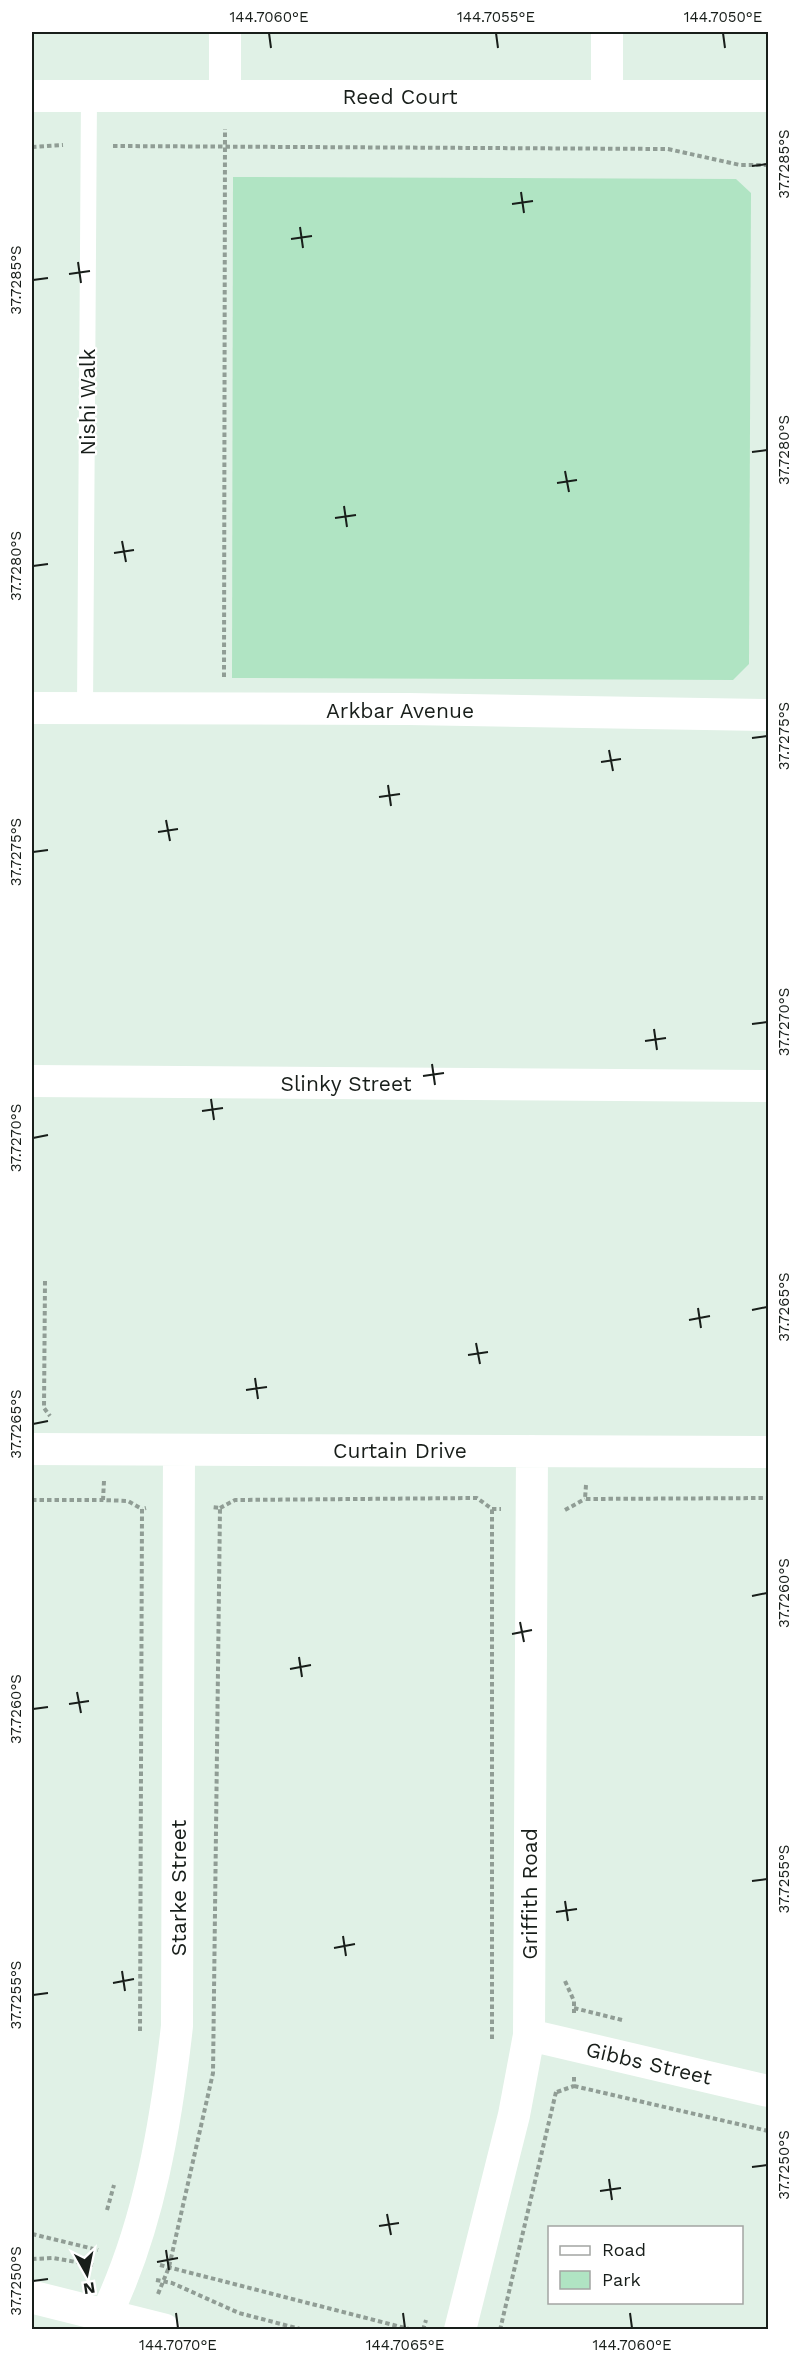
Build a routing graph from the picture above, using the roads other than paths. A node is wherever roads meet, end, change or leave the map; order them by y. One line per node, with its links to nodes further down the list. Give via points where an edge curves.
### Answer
1 (225, 32): 5 (street)
2 (607, 32): 6 (street)
3 (32, 96): 4 (street, Reed Court)
4 (89, 96): 5 (street, Reed Court); 9 (lane, Nishi Walk)
5 (225, 96): 6 (street, Reed Court)
6 (607, 96): 7 (street, Reed Court)
7 (768, 96)
8 (32, 708): 9 (street, Arkbar Avenue)
9 (85, 709): 10 (street, Arkbar Avenue)
10 (768, 715)
11 (32, 1081): 12 (street, Slinky Street)
12 (768, 1086)
13 (32, 1449): 14 (street, Curtain Drive)
14 (179, 1450): 15 (street, Curtain Drive); 20 (street, Starke Street, via 177,2026 166,2119 128,2266)
15 (532, 1451): 16 (street, Curtain Drive); 17 (street, Griffith Road)
16 (768, 1452)
17 (529, 2035): 18 (street, Gibbs Street); 22 (street, Griffith Road, via 514,2115)
18 (768, 2091)
19 (32, 2297): 20 (street)
20 (106, 2315): 21 (street)
21 (164, 2330)
22 (460, 2330)

